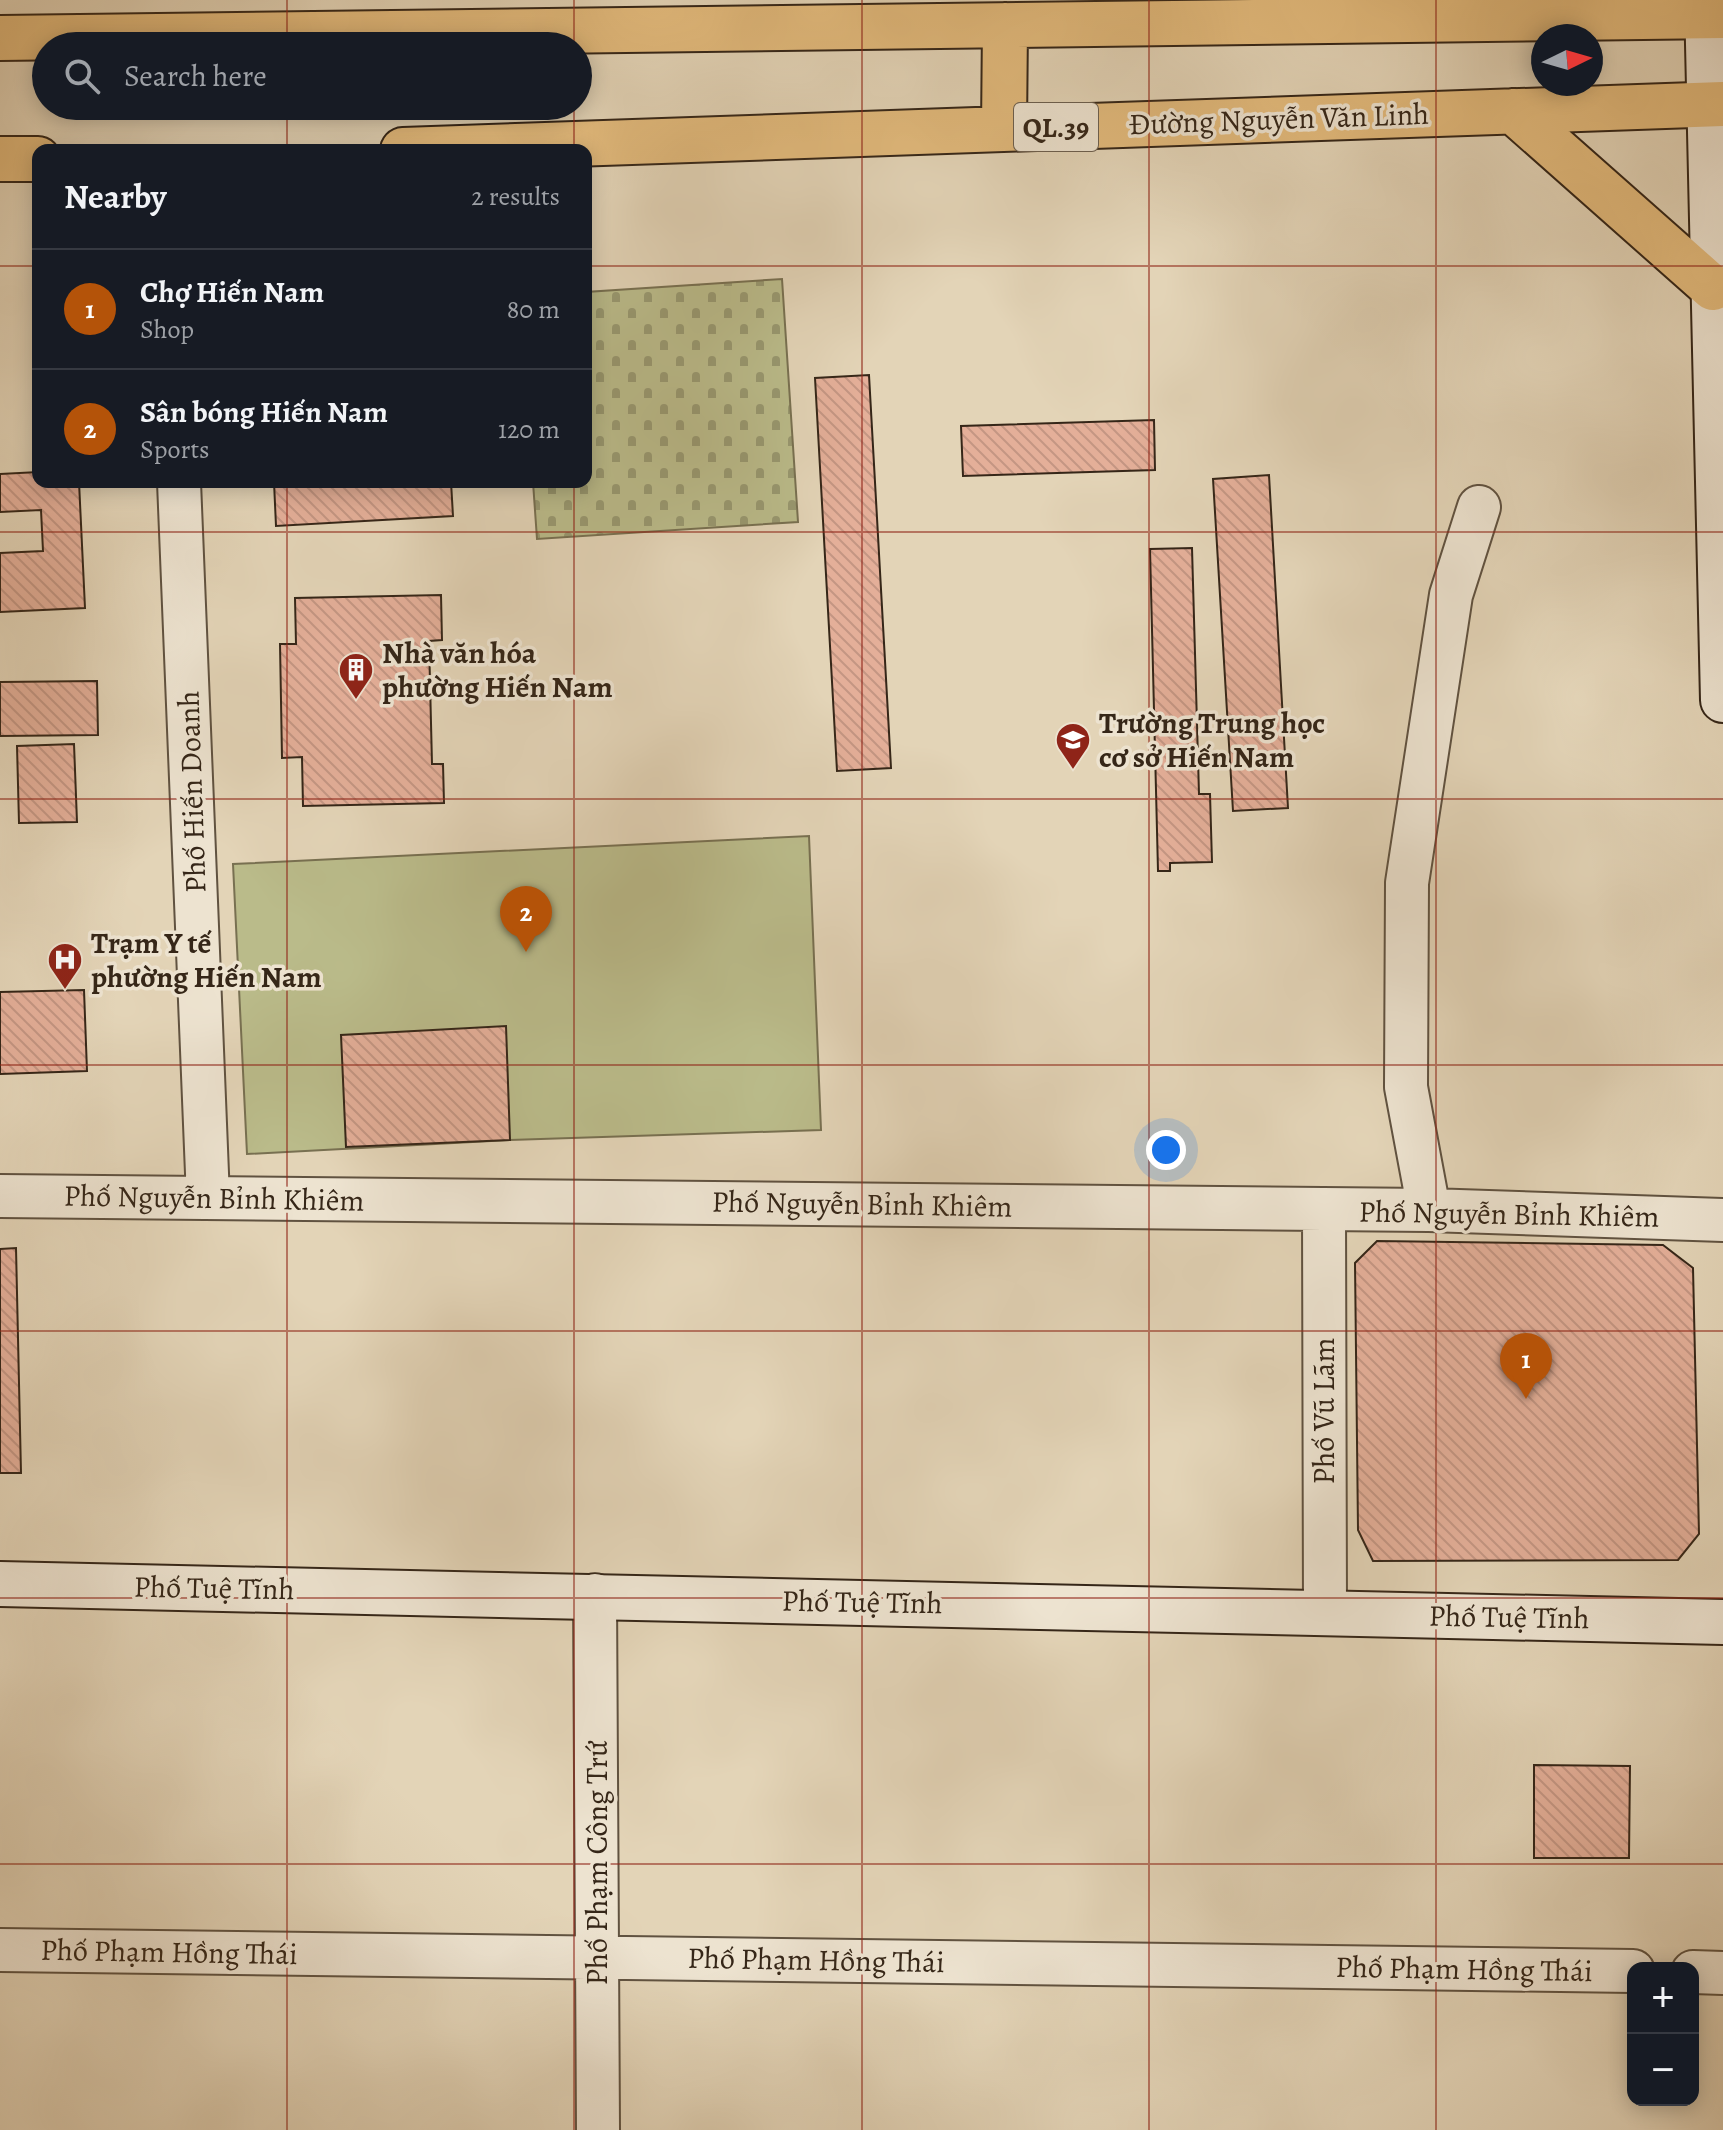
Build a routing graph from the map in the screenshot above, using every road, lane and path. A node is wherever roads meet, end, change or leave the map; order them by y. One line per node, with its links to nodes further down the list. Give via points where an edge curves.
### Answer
1 (1561, 9): 2 (highway); 3 (highway)
2 (1712, 11): 7 (street)
3 (1005, 25): 4 (highway); 9 (highway)
4 (464, 32)
5 (0, 38): 6 (highway)
6 (32, 38)
7 (1716, 104): 8 (highway, Đường Nguyễn Văn Linh / QL.39); 13 (street)
8 (1513, 111): 9 (highway, Đường Nguyễn Văn Linh / QL.39); 13 (highway)
9 (1004, 129): 10 (highway, Đường Nguyễn Văn Linh / QL.39)
10 (575, 144)
11 (0, 159): 12 (highway)
12 (32, 159)
13 (1713, 288): 16 (street)
14 (179, 488): 18 (street, Phố Hiến Doanh)
15 (1479, 507): 20 (street, via 1451,595 1407,883 1406,1087)
16 (1723, 700)
17 (0, 1196): 18 (street, Phố Nguyễn Bỉnh Khiêm)
18 (208, 1198): 19 (street, Phố Nguyễn Bỉnh Khiêm)
19 (1324, 1209): 20 (street, Phố Nguyễn Bỉnh Khiêm); 24 (street, Phố Vũ Lãm)
20 (1429, 1210): 21 (street, Phố Nguyễn Bỉnh Khiêm)
21 (1723, 1220)
22 (0, 1584): 23 (street, Phố Tuệ Tĩnh)
23 (595, 1595): 24 (street, Phố Tuệ Tĩnh); 27 (street, Phố Phạm Công Trứ)
24 (1325, 1613): 25 (street, Phố Tuệ Tĩnh)
25 (1723, 1622)
26 (0, 1950): 27 (street, Phố Phạm Hồng Thái)
27 (599, 1958): 28 (street, Phố Phạm Hồng Thái); 31 (street, Phố Phạm Công Trứ)
28 (1627, 1971)
29 (1699, 1972): 30 (street)
30 (1723, 1973)
31 (598, 2130)

